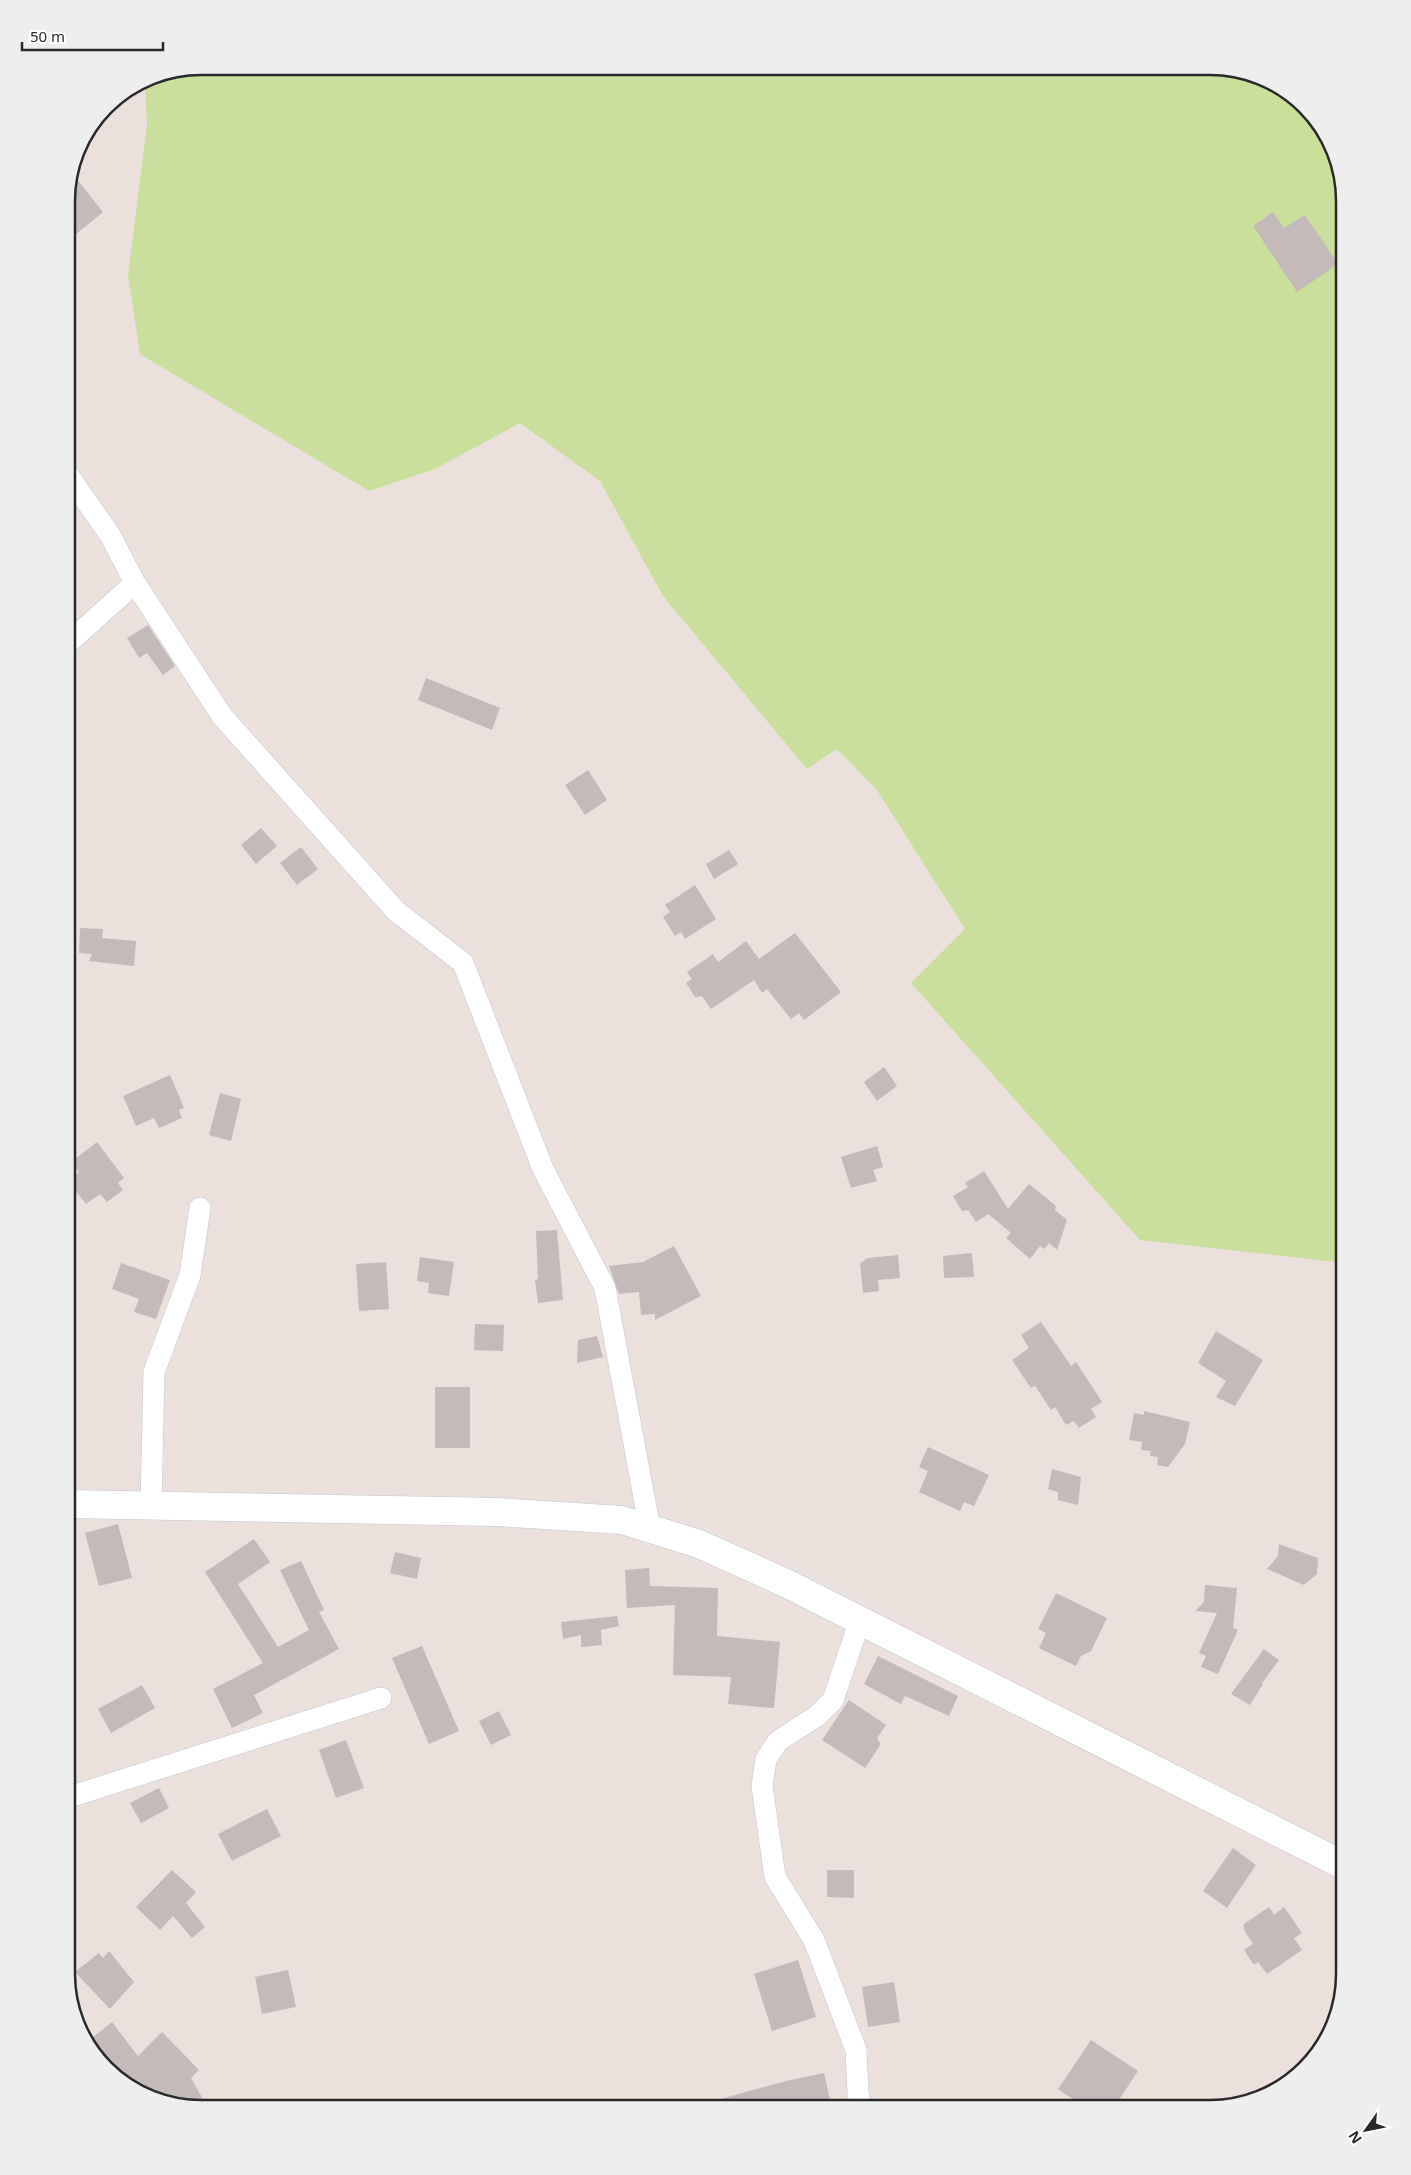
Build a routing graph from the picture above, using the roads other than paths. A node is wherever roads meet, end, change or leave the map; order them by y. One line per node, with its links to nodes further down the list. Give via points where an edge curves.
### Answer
1 (75, 485): 2 (street, via 110,536)
2 (135, 583): 3 (street); 7 (street, via 222,716 396,911 463,963 543,1169 605,1288)
3 (75, 637)
4 (200, 1208): 6 (street, via 190,1275 154,1372)
5 (75, 1504): 6 (street)
6 (151, 1505): 7 (street, via 497,1512 622,1520)
7 (650, 1529): 8 (street, via 699,1544)
8 (860, 1620): 11 (street); 12 (street, via 833,1700 817,1716 778,1741 766,1759 762,1786 775,1877 814,1940 856,2050)
9 (382, 1698): 10 (street)
10 (75, 1795)
11 (1336, 1861)
12 (859, 2100)

